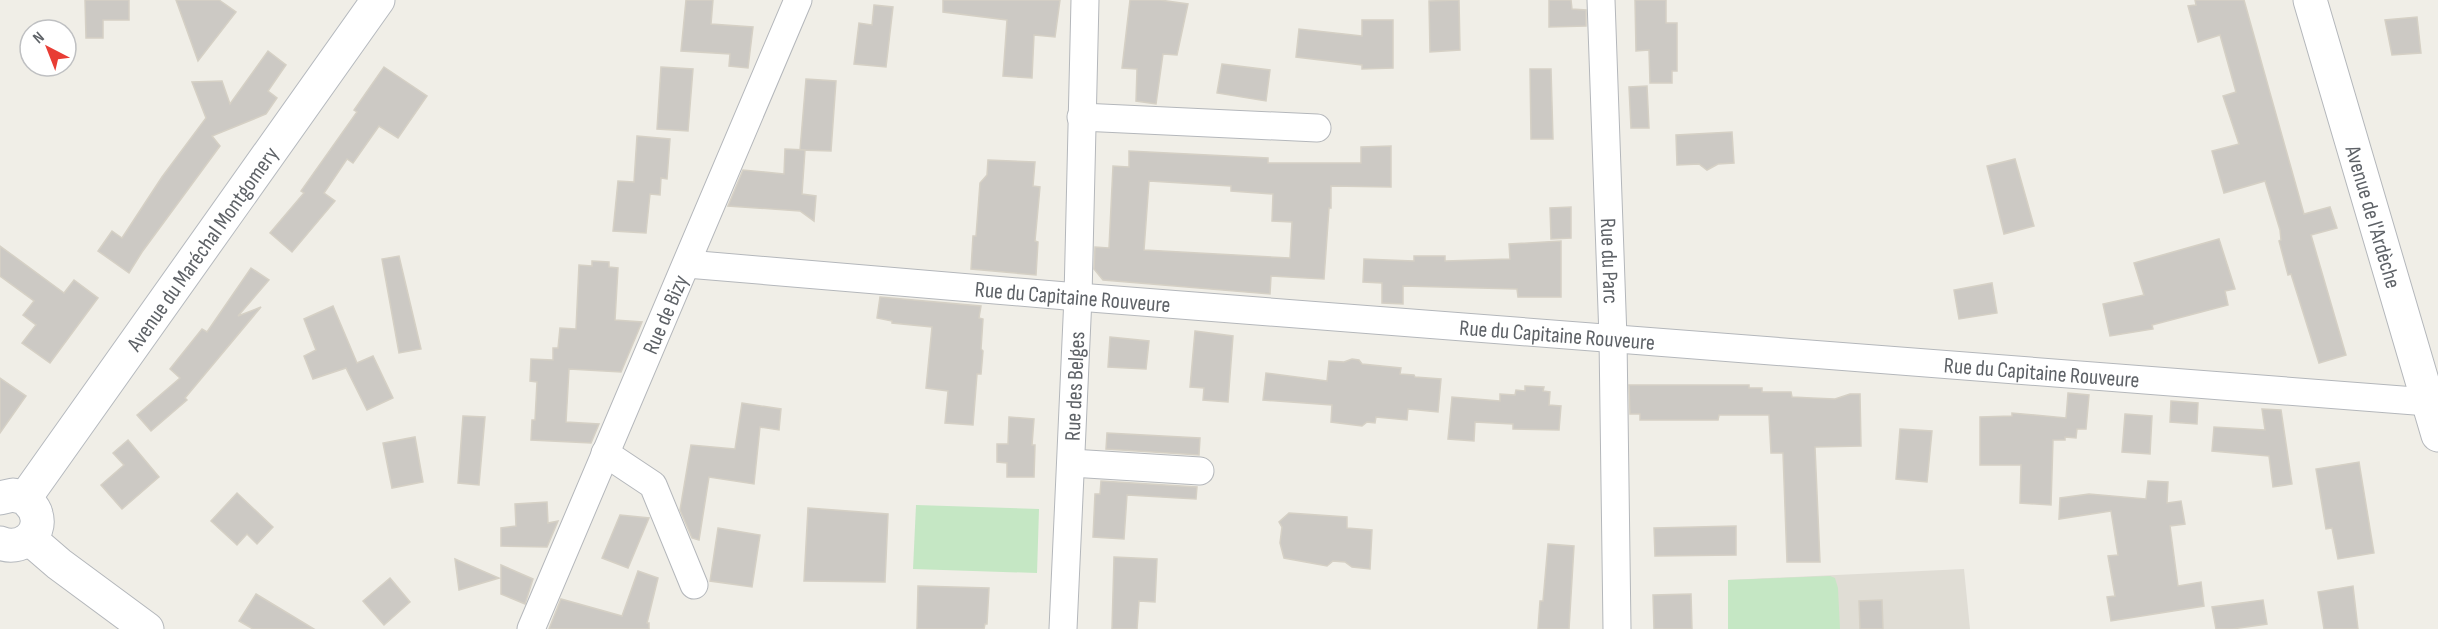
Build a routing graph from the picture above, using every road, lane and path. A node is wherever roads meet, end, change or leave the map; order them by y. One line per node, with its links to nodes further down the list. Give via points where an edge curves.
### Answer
1 (378, 0): 16 (main road, Avenue du Maréchal Montgomery)
2 (798, 0): 8 (street, Rue de Bizy)
3 (1085, 0): 6 (street, Rue des Belges)
4 (1601, 0): 10 (street, Rue du Parc)
5 (2310, 0): 11 (main road, Avenue de l'Ardèche)
6 (1081, 117): 7 (street); 9 (street, Rue des Belges)
7 (1317, 128)
8 (687, 264): 9 (street, Rue du Capitaine Rouveure); 13 (street, Rue de Bizy)
9 (1078, 297): 10 (street, Rue du Capitaine Rouveure); 14 (street, Rue des Belges)
10 (1613, 338): 11 (street, Rue du Capitaine Rouveure); 22 (street, Rue du Parc)
11 (2428, 402): 12 (main road, Avenue de l'Ardèche)
12 (2438, 435)
13 (605, 453): 18 (street, via 653,485); 20 (street, Rue de Bizy)
14 (1071, 464): 15 (street); 21 (street, Rue des Belges)
15 (1200, 471)
16 (13, 498): 17 (main road, Avenue du Maréchal Montgomery, via 38,516 37,527)
17 (15, 541): 19 (main road, via 59,564)
18 (694, 585)
19 (147, 629)
20 (531, 629)
21 (1063, 629)
22 (1617, 629)

